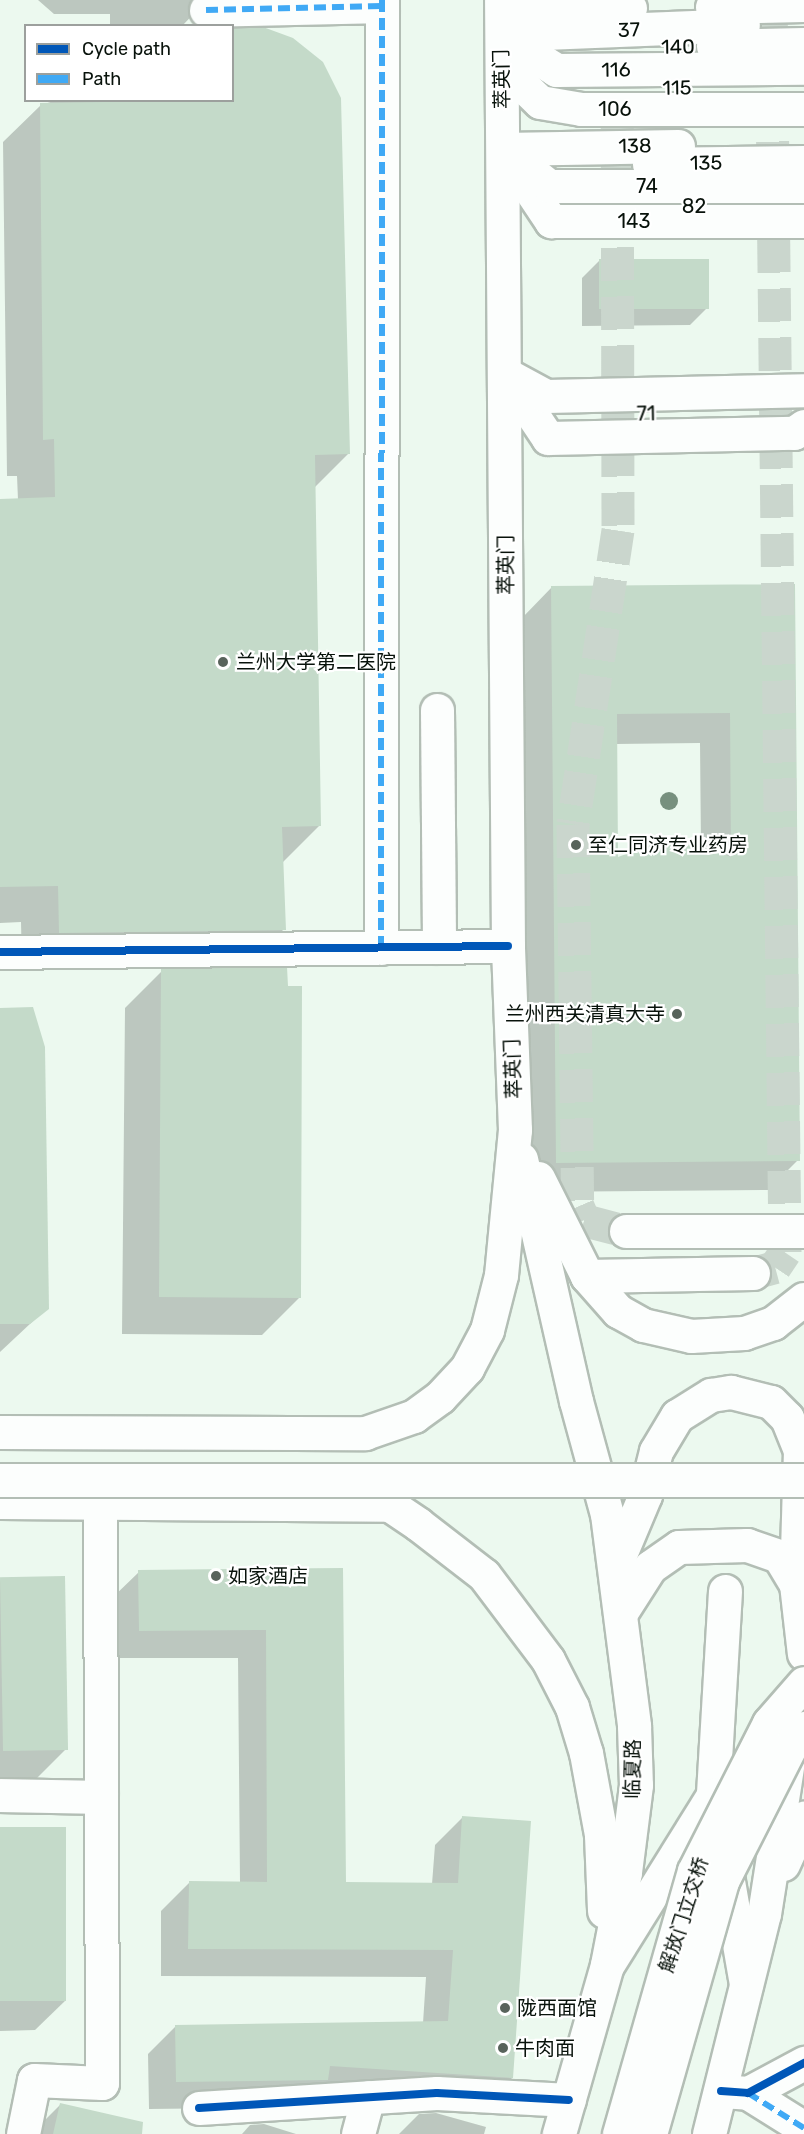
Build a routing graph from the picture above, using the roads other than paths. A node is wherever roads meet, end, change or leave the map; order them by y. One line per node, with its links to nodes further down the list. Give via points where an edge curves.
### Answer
1 (501, 0): 3 (main road, via 544,9); 5 (main road, 37, via 544,33); 6 (main road, 140, via 546,50); 7 (main road, 116, via 526,51 556,70); 8 (main road, 115, via 519,71 546,89); 9 (main road, 106, via 511,74 540,102 581,109); 11 (main road, 萃英门)
2 (382, 3): 4 (main road); 24 (main road)
3 (804, 5)
4 (206, 10)
5 (804, 23)
6 (804, 44)
7 (804, 68)
8 (804, 87)
9 (804, 109)
10 (804, 144): 11 (main road, 138)
11 (503, 149): 12 (main road, 135, via 551,165); 13 (main road, 74, via 549,186); 14 (main road, 82, via 551,205); 15 (main road, 143, via 551,221); 17 (main road, 萃英门)
12 (804, 162)
13 (804, 186)
14 (804, 207)
15 (804, 221)
16 (804, 372): 17 (main road)
17 (505, 374): 18 (main road, via 546,396); 19 (main road, 71, via 547,416 795,411); 20 (main road, via 548,438 794,433); 22 (main road, 萃英门)
18 (804, 390)
19 (804, 407)
20 (804, 426)
21 (437, 710): 23 (main road)
22 (508, 946): 23 (main road); 26 (main road, 萃英门)
23 (440, 947): 24 (main road)
24 (381, 948): 25 (main road)
25 (0, 952)
26 (515, 1130): 30 (main road); 32 (main road, via 501,1275 487,1330 467,1368 440,1397 414,1416 365,1433); 39 (main road, 临夏路)
27 (626, 1231): 28 (main road)
28 (804, 1231)
29 (753, 1273): 30 (main road)
30 (587, 1276): 31 (main road, via 618,1311 643,1325 692,1335 744,1333 773,1323)
31 (804, 1299)
32 (0, 1432)
33 (804, 1458): 34 (main road)
34 (0, 1459)
35 (0, 1480): 36 (main road, bridge)
36 (804, 1480)
37 (0, 1502): 38 (main road)
38 (100, 1502): 49 (main road); 54 (main road, via 390,1505 452,1547 484,1575 548,1660 572,1707 586,1753 601,1835 604,1909)
39 (616, 1564): 40 (main road, via 645,1495 649,1471 664,1432 693,1403 732,1392 771,1402 787,1418 800,1450); 42 (main road, 临夏路)
40 (796, 1584): 42 (main road, via 779,1556 747,1545 679,1547 650,1567); 43 (main road)
41 (725, 1591): 48 (main road)
42 (622, 1611): 52 (main road, 临夏路, via 636,1785)
43 (804, 1654)
44 (804, 1664): 51 (main road)
45 (804, 1683): 64 (main road, 解放门立交桥, bridge, via 769,1723 694,1871)
46 (804, 1728): 65 (main road, 解放门立交桥, bridge, via 794,1739 722,1881)
47 (0, 1795): 49 (main road)
48 (713, 1796): 52 (main road); 53 (main road)
49 (101, 1797): 61 (main road, via 102,2083 34,2080)
50 (804, 1818): 51 (main road)
51 (764, 1914): 53 (main road)
52 (607, 1965): 54 (main road, 临夏路)
53 (746, 1984): 56 (main road)
54 (595, 2009): 58 (main road, 临夏路)
55 (804, 2063): 56 (main road)
56 (734, 2092): 60 (main road); 66 (main road)
57 (368, 2097): 58 (main road, via 437,2093); 59 (main road); 62 (main road)
58 (568, 2100): 63 (main road, 临夏路)
59 (199, 2108)
60 (804, 2128)
61 (23, 2134)
62 (358, 2134)
63 (559, 2134)
64 (620, 2134)
65 (650, 2134)
66 (709, 2134)

